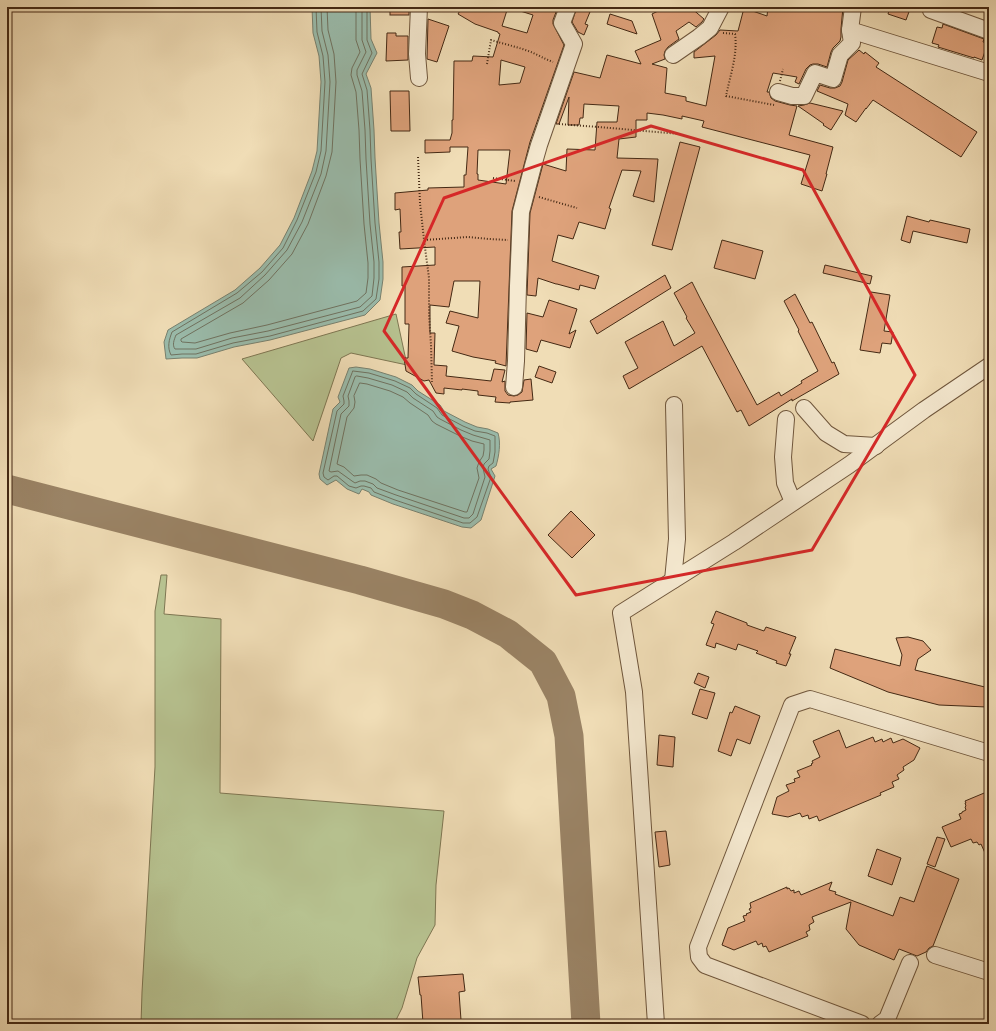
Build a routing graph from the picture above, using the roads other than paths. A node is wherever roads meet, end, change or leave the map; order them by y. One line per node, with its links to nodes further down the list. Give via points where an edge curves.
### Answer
1 (419, 7): 10 (street)
2 (568, 7): 13 (street, via 562,23 574,44 532,166 521,212)
3 (722, 7): 8 (street, via 710,28)
4 (853, 7): 6 (street)
5 (931, 7): 7 (street, via 932,10)
6 (850, 30): 9 (street); 11 (street, via 852,43 840,55 833,79 814,73 804,96)
7 (989, 31)
8 (673, 55)
9 (989, 73)
10 (419, 78)
11 (778, 92)
12 (989, 366): 17 (street)
13 (514, 387)
14 (674, 405): 19 (street, via 677,539)
15 (804, 408): 17 (street, via 826,433 844,444)
16 (786, 419): 18 (street, via 783,457 785,483)
17 (876, 446): 18 (street)
18 (793, 502): 19 (street)
19 (673, 580): 24 (street, via 621,613 634,692)
20 (989, 753): 25 (street, via 810,699 792,705 698,947 699,957 705,965)
21 (936, 955): 23 (street)
22 (910, 963): 26 (street, via 887,1019)
23 (989, 972)
24 (656, 1024)
25 (862, 1024)
26 (880, 1024)

